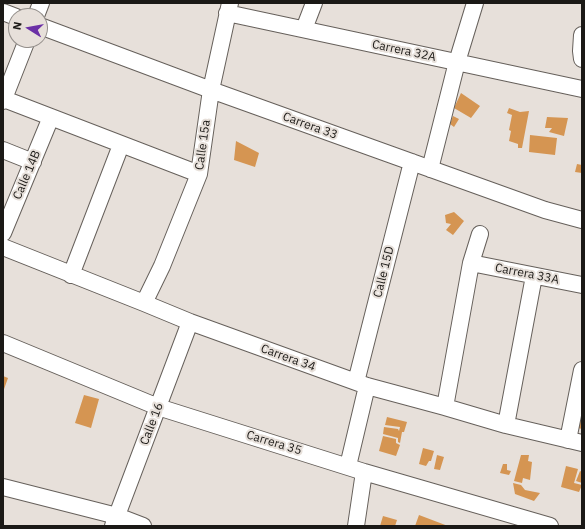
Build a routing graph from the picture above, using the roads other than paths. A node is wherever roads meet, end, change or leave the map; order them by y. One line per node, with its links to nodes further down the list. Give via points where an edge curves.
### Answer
1 (314, 3): 5 (street)
2 (474, 3): 9 (street)
3 (228, 8): 5 (street, Carrera 32A); 11 (street, Calle 15a)
4 (48, 29): 11 (street, Carrera 33)
5 (304, 29): 9 (street, Carrera 32A)
6 (582, 36): 8 (street)
7 (24, 48): 12 (street)
8 (582, 59)
9 (457, 62): 10 (street, Carrera 32A); 18 (street)
10 (582, 89)
11 (210, 90): 17 (street, Carrera 33); 19 (street, Calle 15a)
12 (3, 100): 13 (street)
13 (51, 117): 14 (street); 16 (street, Calle 14B)
14 (121, 145): 19 (street); 25 (street)
15 (3, 150): 16 (street)
16 (33, 162): 21 (street, Calle 14B)
17 (412, 162): 18 (street, Carrera 33); 32 (street, Calle 15D)
18 (430, 169): 20 (street, Carrera 33, via 545,210)
19 (199, 174): 28 (street, Calle 15a, via 162,266)
20 (582, 220)
21 (3, 233)
22 (480, 234): 24 (street)
23 (3, 247): 25 (street, Carrera 34)
24 (471, 263): 26 (street, Carrera 33A); 34 (street)
25 (71, 275): 28 (street, Carrera 34)
26 (534, 276): 27 (street, Carrera 33A); 35 (street)
27 (582, 285)
28 (144, 302): 29 (street, Carrera 34)
29 (190, 322): 32 (street, Carrera 34); 33 (street, Calle 16)
30 (3, 343): 33 (street, Carrera 35)
31 (582, 370): 36 (street)
32 (362, 384): 34 (street, Carrera 34); 37 (street, Calle 15D)
33 (158, 407): 37 (street, Carrera 35); 40 (street, Calle 16)
34 (445, 407): 35 (street, Carrera 34)
35 (506, 425): 36 (street, Carrera 34)
36 (575, 441)
37 (348, 466): 38 (street, Carrera 35)
38 (364, 472): 42 (street); 43 (street, Carrera 35)
39 (3, 487): 40 (street)
40 (115, 521): 41 (street)
41 (144, 526)
42 (356, 526)
43 (550, 526)

